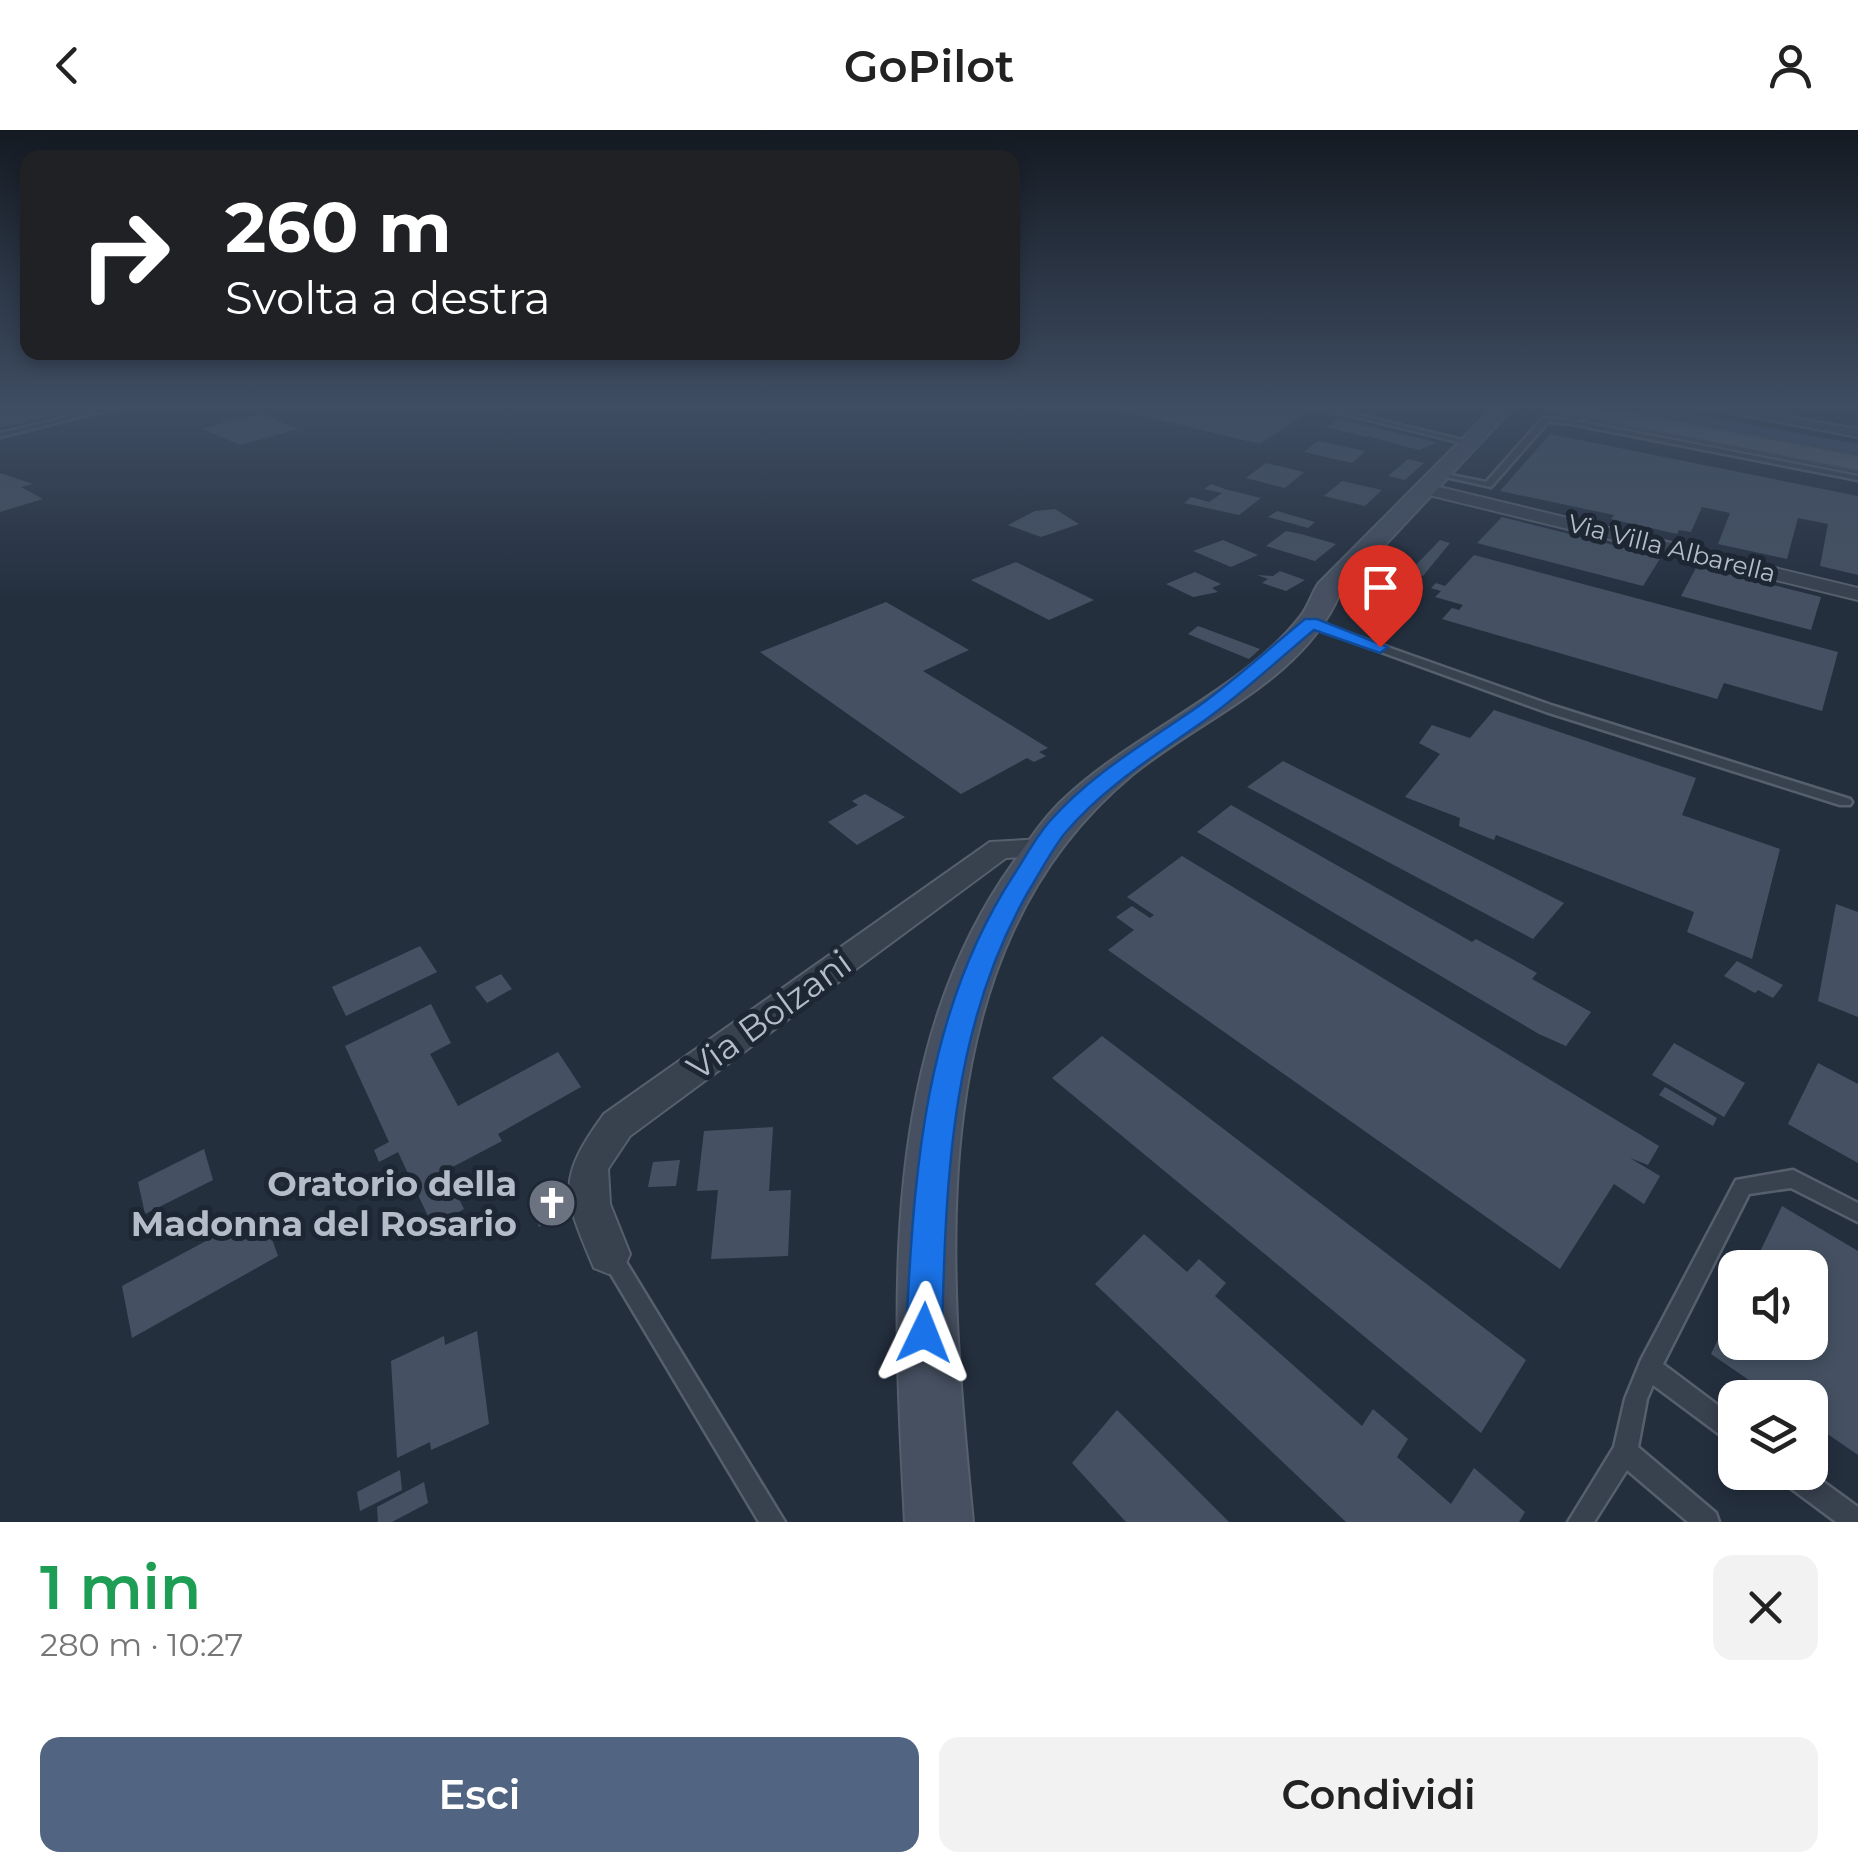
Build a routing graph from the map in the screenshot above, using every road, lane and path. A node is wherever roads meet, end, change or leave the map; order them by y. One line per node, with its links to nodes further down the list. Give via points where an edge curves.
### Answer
1 (1444, 471): 5 (street)
2 (1501, 471): 5 (lane, via 1488,485)
3 (1827, 471): 4 (lane)
4 (1858, 478)
5 (1434, 482): 6 (street, Via Villa Albarella); 7 (street, via 1328,590)
6 (1858, 594)
7 (1311, 623): 8 (lane); 9 (street, via 1203,712 1116,771)
8 (1845, 802)
9 (1044, 848): 11 (street, Via Bolzani, via 1000,848 616,1126 589,1165 590,1204); 17 (street, via 970,982 946,1076 930,1183 924,1333)
10 (1858, 1214): 12 (lane, via 1794,1178 1742,1186)
11 (609, 1254): 16 (lane)
12 (1649, 1368): 13 (lane); 14 (lane)
13 (1718, 1419)
14 (1625, 1452): 18 (lane); 19 (lane)
15 (1814, 1490): 20 (lane)
16 (773, 1522)
17 (939, 1522)
18 (1580, 1522)
19 (1707, 1522)
20 (1857, 1522)

